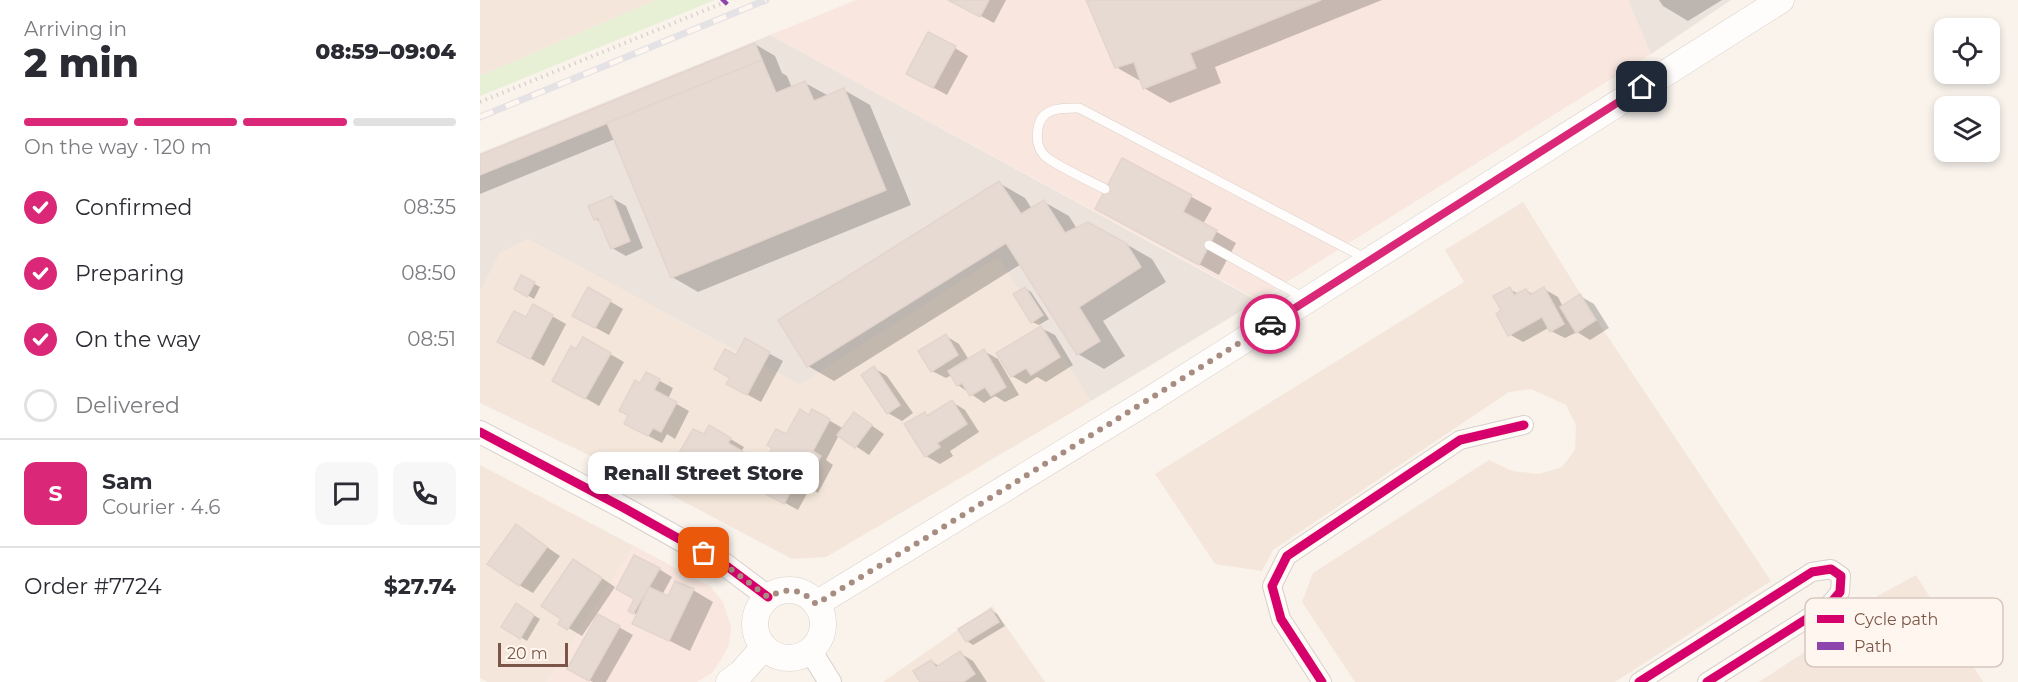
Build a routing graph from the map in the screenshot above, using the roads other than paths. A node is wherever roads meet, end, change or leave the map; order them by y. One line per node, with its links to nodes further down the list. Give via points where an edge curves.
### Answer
1 (1781, 0): 4 (main road)
2 (1105, 189): 4 (lane, via 1045,157 1036,136 1040,120 1049,112 1079,108)
3 (1209, 245): 5 (lane)
4 (1369, 261): 5 (main road)
5 (1307, 300): 10 (main road)
6 (1524, 425): 16 (street, via 1460,440 1287,556 1272,586 1281,619)
7 (480, 432): 8 (street, via 724,564)
8 (768, 597): 10 (main road, via 794,590); 12 (main road, via 754,621 756,635)
9 (1835, 598): 17 (street, via 1840,592 1841,576 1831,569 1812,572)
10 (816, 604): 13 (main road, via 822,628)
11 (1805, 620): 18 (street)
12 (764, 647): 13 (main road, via 786,657); 14 (main road)
13 (810, 651): 15 (street)
14 (729, 682)
15 (830, 682)
16 (1322, 682)
17 (1639, 682)
18 (1707, 682)

